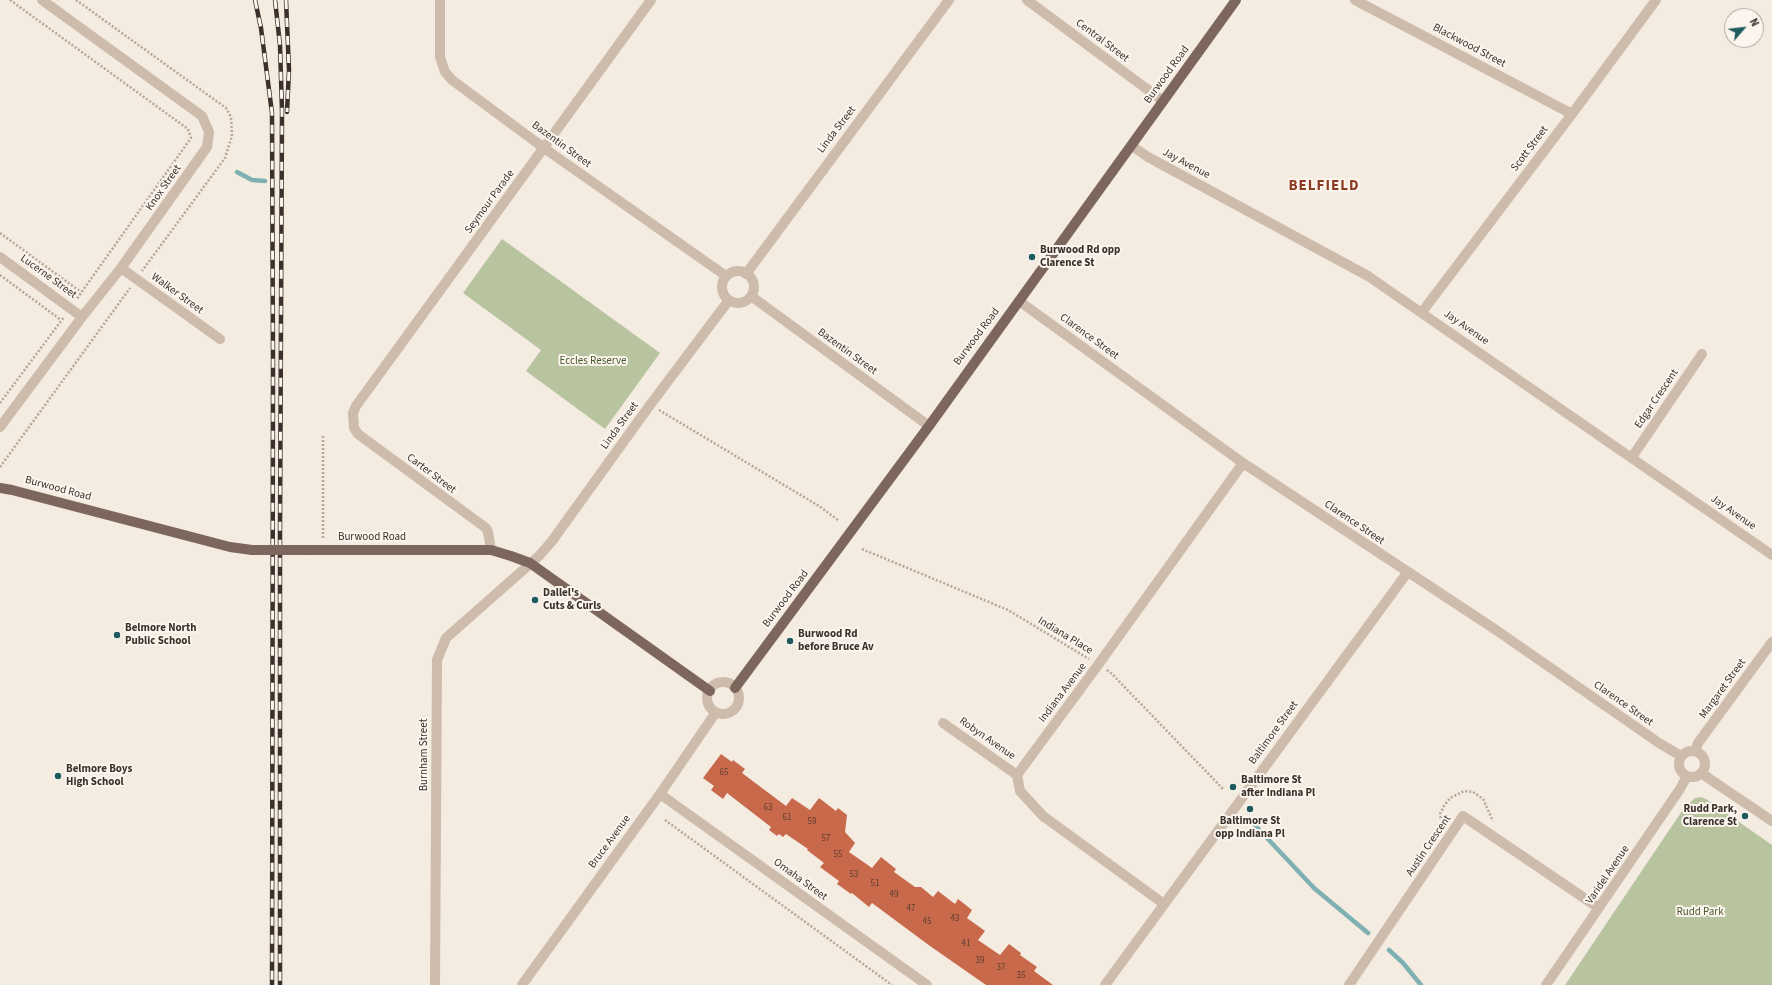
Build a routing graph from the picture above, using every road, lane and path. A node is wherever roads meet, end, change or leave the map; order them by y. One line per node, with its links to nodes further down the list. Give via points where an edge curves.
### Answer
1 (10, 0): 22 (path, via 188,129 191,138)
2 (42, 0): 17 (street, Knox Street, via 202,116 209,132 207,147)
3 (76, 0): 21 (path, via 226,108 231,117 232,136 225,158)
4 (440, 0): 14 (street, Bazentin Street, via 440,57 445,72 452,80)
5 (650, 0): 14 (street, Seymour Parade)
6 (949, 0): 18 (street, Linda Street)
7 (1027, 0): 11 (street, Central Street)
8 (1236, 0): 11 (main road, Burwood Road)
9 (1355, 0): 12 (street, Blackwood Street)
10 (1656, 0): 12 (street, Scott Street)
11 (1163, 101): 13 (main road, Burwood Road)
12 (1572, 114): 27 (street, Scott Street)
13 (1132, 146): 25 (main road, Burwood Road); 27 (street, Jay Avenue, via 1368,276)
14 (544, 148): 20 (street, Bazentin Street); 34 (street, Seymour Parade, via 356,406)
15 (0, 233): 22 (path, Lucerne Street)
16 (0, 257): 26 (street, Lucerne Street)
17 (121, 268): 21 (street, Walker Street); 28 (street, Knox Street)
18 (746, 274): 20 (street, via 735,271); 23 (street, via 752,281)
19 (0, 275): 29 (path)
20 (726, 276): 24 (street, via 722,288)
21 (136, 279): 30 (street, Walker Street); 40 (path)
22 (82, 292): 26 (path)
23 (751, 296): 24 (street, via 738,303); 35 (street, Bazentin Street)
24 (729, 300): 33 (street, Linda Street)
25 (1019, 302): 35 (main road, Burwood Road); 39 (street, Clarence Street)
26 (70, 308): 28 (street, Lucerne Street); 29 (path)
27 (1422, 312): 38 (street, Jay Avenue)
28 (82, 317): 36 (street, Knox Street)
29 (61, 320): 32 (path)
30 (220, 339)
31 (1702, 354): 38 (street, Edgar Crescent)
32 (0, 403)
33 (650, 404): 42 (path); 47 (street, Linda Street, via 552,541)
34 (352, 420): 45 (street, Carter Street, via 354,428 366,440 486,528)
35 (928, 426): 51 (main road, Burwood Road)
36 (0, 427)
37 (323, 435): 43 (path)
38 (1632, 457): 46 (street, Jay Avenue)
39 (1243, 463): 48 (street, Clarence Street); 50 (street, Indiana Avenue)
40 (0, 467)
41 (0, 488): 45 (main road, Burwood Road, bridge, via 209,542 252,550)
42 (838, 520)
43 (322, 539)
44 (862, 548): 50 (path, Indiana Place, via 1008,610)
45 (491, 550): 47 (main road, Burwood Road)
46 (1772, 555)
47 (530, 564): 52 (main road, Burwood Road); 69 (street, Burnham Street, via 446,638 437,660)
48 (1407, 573): 56 (street, Clarence Street, via 1496,630); 66 (street, Baltimore Street)
49 (1772, 642): 55 (street, Margaret Street, via 1698,744)
50 (1098, 665): 58 (street, Indiana Avenue); 60 (path, Indiana Place, via 1112,674)
51 (735, 688): 52 (street, via 726,682 720,682); 53 (street, via 739,697 736,707 729,713)
52 (710, 691): 53 (street, via 708,703)
53 (716, 712): 61 (street, Bruce Avenue)
54 (943, 723): 58 (street, Robyn Avenue)
55 (1696, 751): 56 (street, via 1688,751); 57 (street, via 1704,760 1704,769)
56 (1681, 756): 59 (street, via 1679,768)
57 (1701, 773): 59 (street, via 1694,777); 63 (street)
58 (1017, 775): 66 (street, via 1020,791 1043,816)
59 (1686, 776): 67 (street, Varidel Avenue, via 1680,789)
60 (1224, 790)
61 (660, 794): 68 (street, Bruce Avenue); 71 (street, Omaha Street)
62 (665, 820): 70 (path)
63 (1772, 821)
64 (1495, 823): 65 (path, via 1483,799 1473,792 1464,791 1450,798 1444,806 1440,814)
65 (1440, 832)
66 (1164, 904): 72 (street, Baltimore Street)
67 (1599, 908): 73 (street, Austin Crescent, via 1463,816); 74 (street, Varidel Avenue)
68 (525, 984)
69 (436, 985)
70 (892, 985)
71 (927, 985)
72 (1105, 985)
73 (1349, 985)
74 (1546, 985)

